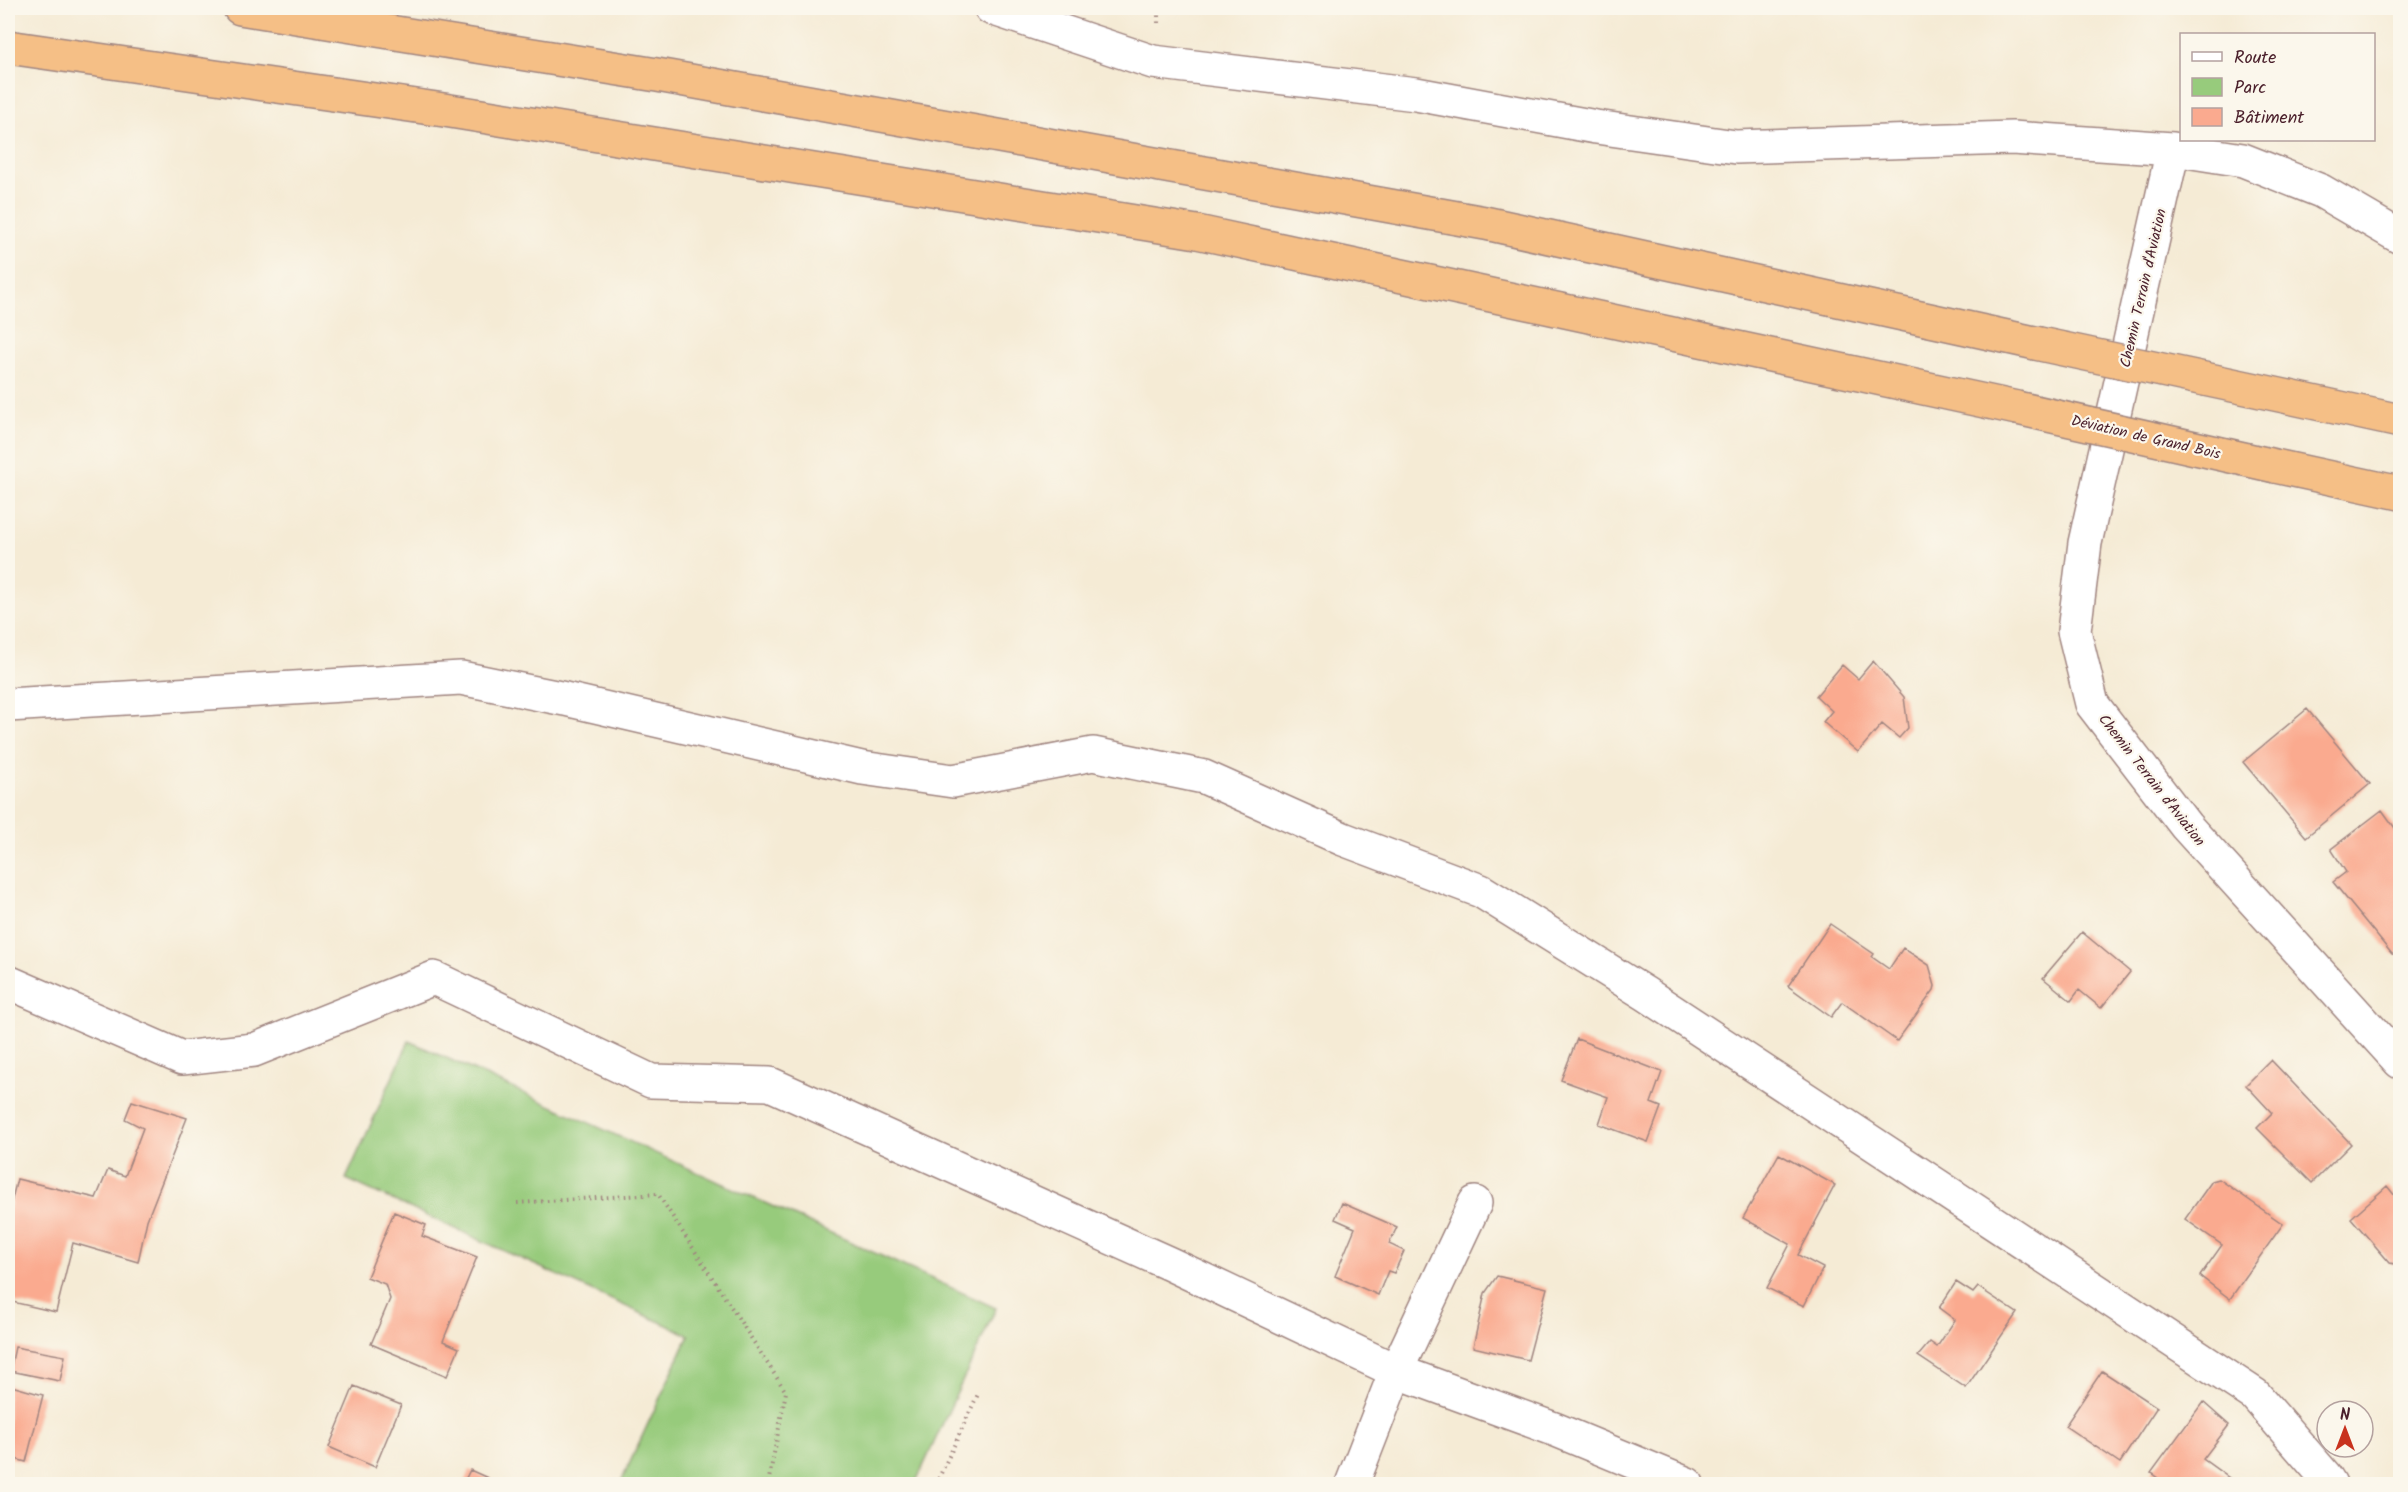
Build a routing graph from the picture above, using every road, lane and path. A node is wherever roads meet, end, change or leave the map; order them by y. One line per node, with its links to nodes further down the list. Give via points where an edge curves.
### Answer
1 (240, 8): 6 (highway, bridge, via 657,75 1485,223)
2 (991, 8): 4 (street, via 1153,62 1416,94 1596,127 1736,147 2012,138)
3 (8, 47): 7 (highway, Déviation de Grand Bois, bridge, via 455,112 1197,232)
4 (2173, 149): 5 (street, via 2243,160 2321,191); 10 (street, Chemin Terrain d'Aviation, via 2085,543 2074,631 2079,652 2092,704 2186,826)
5 (2400, 237)
6 (2400, 421)
7 (2400, 493)
8 (8, 705): 19 (street, via 461,678 862,768 953,781 1093,754 1204,777 1343,839 1480,891 1646,994 2255,1395)
9 (8, 982): 13 (street, via 182,1058 254,1050 434,978 651,1081 770,1084 1159,1259)
10 (2399, 1057)
11 (517, 1203): 15 (path, via 658,1194 786,1392)
12 (1475, 1203): 13 (street)
13 (1395, 1371): 17 (street); 18 (street, via 1554,1429)
14 (979, 1392): 16 (path)
15 (768, 1485)
16 (936, 1485)
17 (1352, 1485)
18 (1687, 1485)
19 (2330, 1485)

